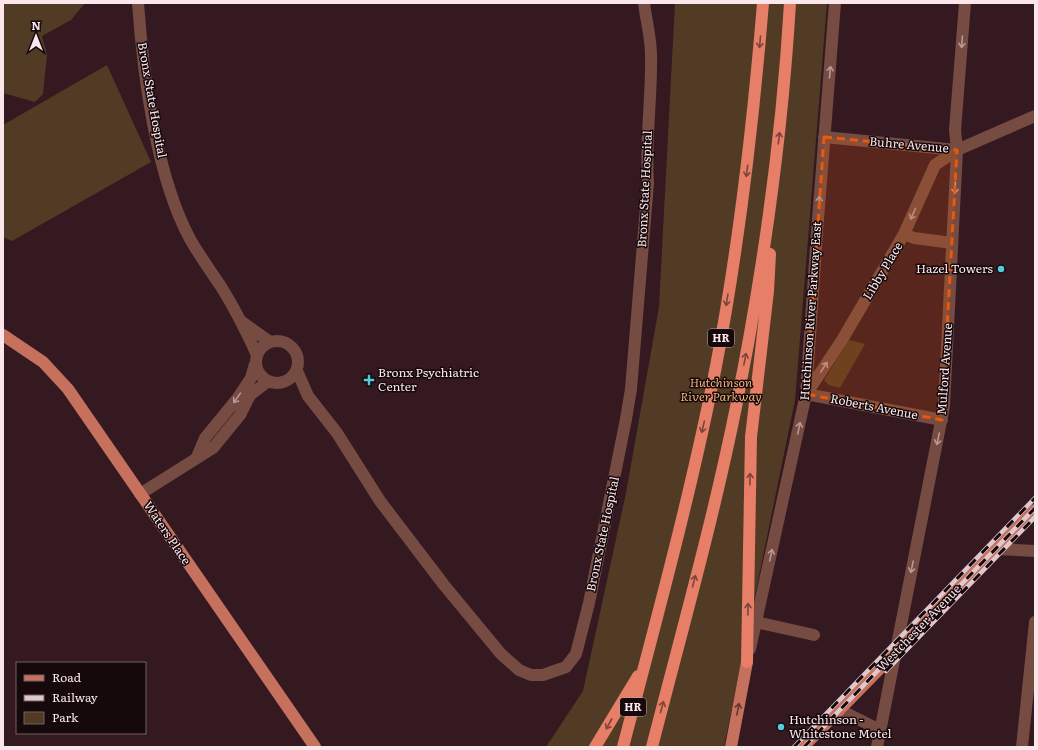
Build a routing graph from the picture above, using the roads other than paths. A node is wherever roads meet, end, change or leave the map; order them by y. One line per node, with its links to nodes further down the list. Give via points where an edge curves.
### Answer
1 (138, 3): 13 (street, Bronx State Hospital, via 153,117 175,205 190,239)
2 (644, 3): 21 (street, Bronx State Hospital, via 651,53 646,155 648,183 631,389 588,603 576,654 566,667 543,675 531,674 518,670 501,654 380,501 337,433)
3 (763, 3): 33 (highway, HR, one-way to 33, via 750,141 737,242 722,329 690,484)
4 (790, 3): 10 (highway, HR, one-way to 4, via 785,79)
5 (835, 3): 8 (street, Hutchinson River Parkway East, one-way to 5)
6 (965, 3): 9 (street, Mulford Avenue, one-way to 9, via 956,130)
7 (1035, 116): 9 (street, Buhre Avenue)
8 (824, 137): 9 (street, Buhre Avenue); 20 (street, Hutchinson River Parkway East, one-way to 8)
9 (957, 150): 11 (street, Libby Place, one-way to 11, via 935,165); 12 (street, Mulford Avenue, one-way to 12)
10 (772, 190): 32 (highway, one-way to 10, via 751,437 768,291); 39 (highway, HR, one-way to 10, via 736,408 760,275)
11 (904, 234): 12 (street, via 914,238); 20 (street, Libby Place, one-way to 11, via 842,340)
12 (952, 243): 22 (street, Mulford Avenue)
13 (242, 322): 15 (street, Bronx State Hospital); 16 (street, Bronx State Hospital)
14 (3, 335): 24 (main road, Waters Place, via 43,362 55,374 79,404)
15 (270, 342): 16 (street, via 262,347); 17 (street, via 283,341 294,348 299,359)
16 (256, 359): 18 (street, via 259,375); 23 (street, one-way to 23, via 251,378 205,438)
17 (297, 371): 19 (street, via 290,381); 21 (street, Bronx State Hospital)
18 (267, 382): 19 (street); 23 (street, via 250,395 240,415 213,448)
19 (282, 383): 21 (street, Bronx State Hospital)
20 (806, 394): 22 (street, Roberts Avenue); 28 (street, Hutchinson River Parkway East, one-way to 20)
21 (308, 396)
22 (942, 420): 31 (street, Mulford Avenue, one-way to 31)
23 (197, 457): 24 (street)
24 (140, 494): 36 (main road, Waters Place)
25 (1035, 510): 26 (main road, Westchester Avenue)
26 (996, 549): 27 (street); 31 (main road, Westchester Avenue)
27 (1035, 551)
28 (756, 622): 30 (street); 32 (street, Hutchinson River Parkway East)
29 (1035, 622): 43 (street)
30 (814, 635)
31 (894, 654): 34 (main road, Westchester Avenue); 35 (street, Mulford Avenue)
32 (747, 662): 40 (main road, one-way to 32)
33 (644, 667): 37 (highway, one-way to 37); 38 (highway, HR)
34 (840, 710): 35 (street); 41 (main road, Westchester Avenue)
35 (880, 730): 42 (street, Mulford Avenue)
36 (315, 747)
37 (595, 747)
38 (623, 747)
39 (652, 747)
40 (730, 747)
41 (803, 747)
42 (877, 747)
43 (1022, 747)

